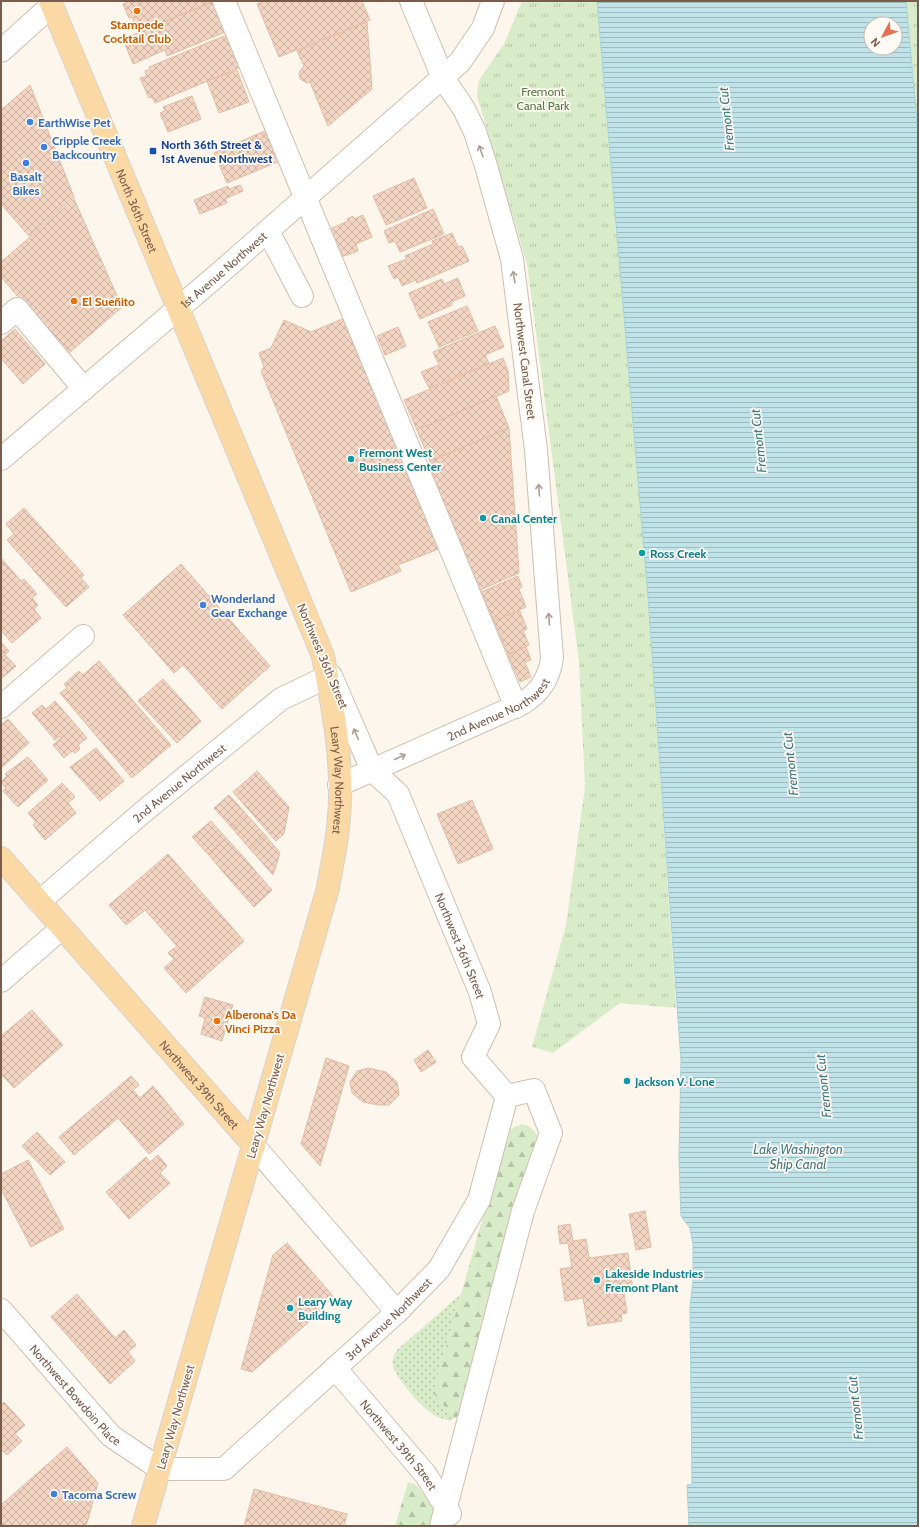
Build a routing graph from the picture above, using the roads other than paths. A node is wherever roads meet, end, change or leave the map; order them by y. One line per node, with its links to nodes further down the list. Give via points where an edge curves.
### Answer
1 (224, 1): 7 (street)
2 (412, 1): 6 (street, Northwest Canal Street)
3 (493, 1): 6 (street, 1st Avenue Northwest, via 475,43)
4 (51, 3): 5 (street); 10 (main road, North 36th Street)
5 (1, 52)
6 (443, 78): 7 (street, 1st Avenue Northwest); 16 (street, Northwest Canal Street, one-way to 6, via 536,450 512,259 475,132 464,109)
7 (306, 198): 8 (street, 1st Avenue Northwest); 19 (street)
8 (268, 231): 9 (street); 10 (street, 1st Avenue Northwest)
9 (302, 296)
10 (178, 309): 12 (street, 1st Avenue Northwest); 15 (main road, Northwest 36th Street)
11 (1, 323): 12 (street, via 17,309)
12 (84, 389): 13 (street, 1st Avenue Northwest)
13 (1, 459)
14 (83, 636): 18 (street)
15 (323, 656): 17 (main road, Leary Way Northwest); 20 (street, Northwest 36th Street, one-way to 15)
16 (552, 658): 19 (street, 2nd Avenue Northwest, via 546,680 540,689)
17 (327, 678): 21 (main road, Leary Way Northwest, via 334,708 339,751); 23 (street, 2nd Avenue Northwest, via 281,699 143,812)
18 (1, 707)
19 (516, 707): 20 (street, 2nd Avenue Northwest, one-way to 19)
20 (372, 770): 21 (street, 2nd Avenue Northwest); 26 (street, Northwest 36th Street, via 398,794 480,992 489,1024 473,1057)
21 (339, 785): 27 (main road, Leary Way Northwest, via 338,828 328,888)
22 (1, 858): 23 (main road, Northwest 39th Street)
23 (40, 902): 24 (main road, Northwest 39th Street)
24 (62, 928): 25 (street); 27 (main road, Northwest 39th Street)
25 (1, 981)
26 (507, 1096): 29 (street, 3rd Avenue Northwest, via 479,1200 439,1269); 32 (street, via 534,1090 551,1133 524,1211)
27 (254, 1146): 29 (street, Northwest 39th Street); 31 (main road, Leary Way Northwest)
28 (1, 1310): 31 (street, Northwest Bowdoin Place, via 111,1436)
29 (397, 1312): 30 (street, 3rd Avenue Northwest)
30 (335, 1368): 31 (street, 3rd Avenue Northwest, via 224,1469); 32 (street, Northwest 39th Street, via 426,1475)
31 (160, 1469): 33 (main road, Leary Way Northwest)
32 (444, 1517): 34 (street, Northwest 39th Street)
33 (143, 1526)
34 (456, 1526)

